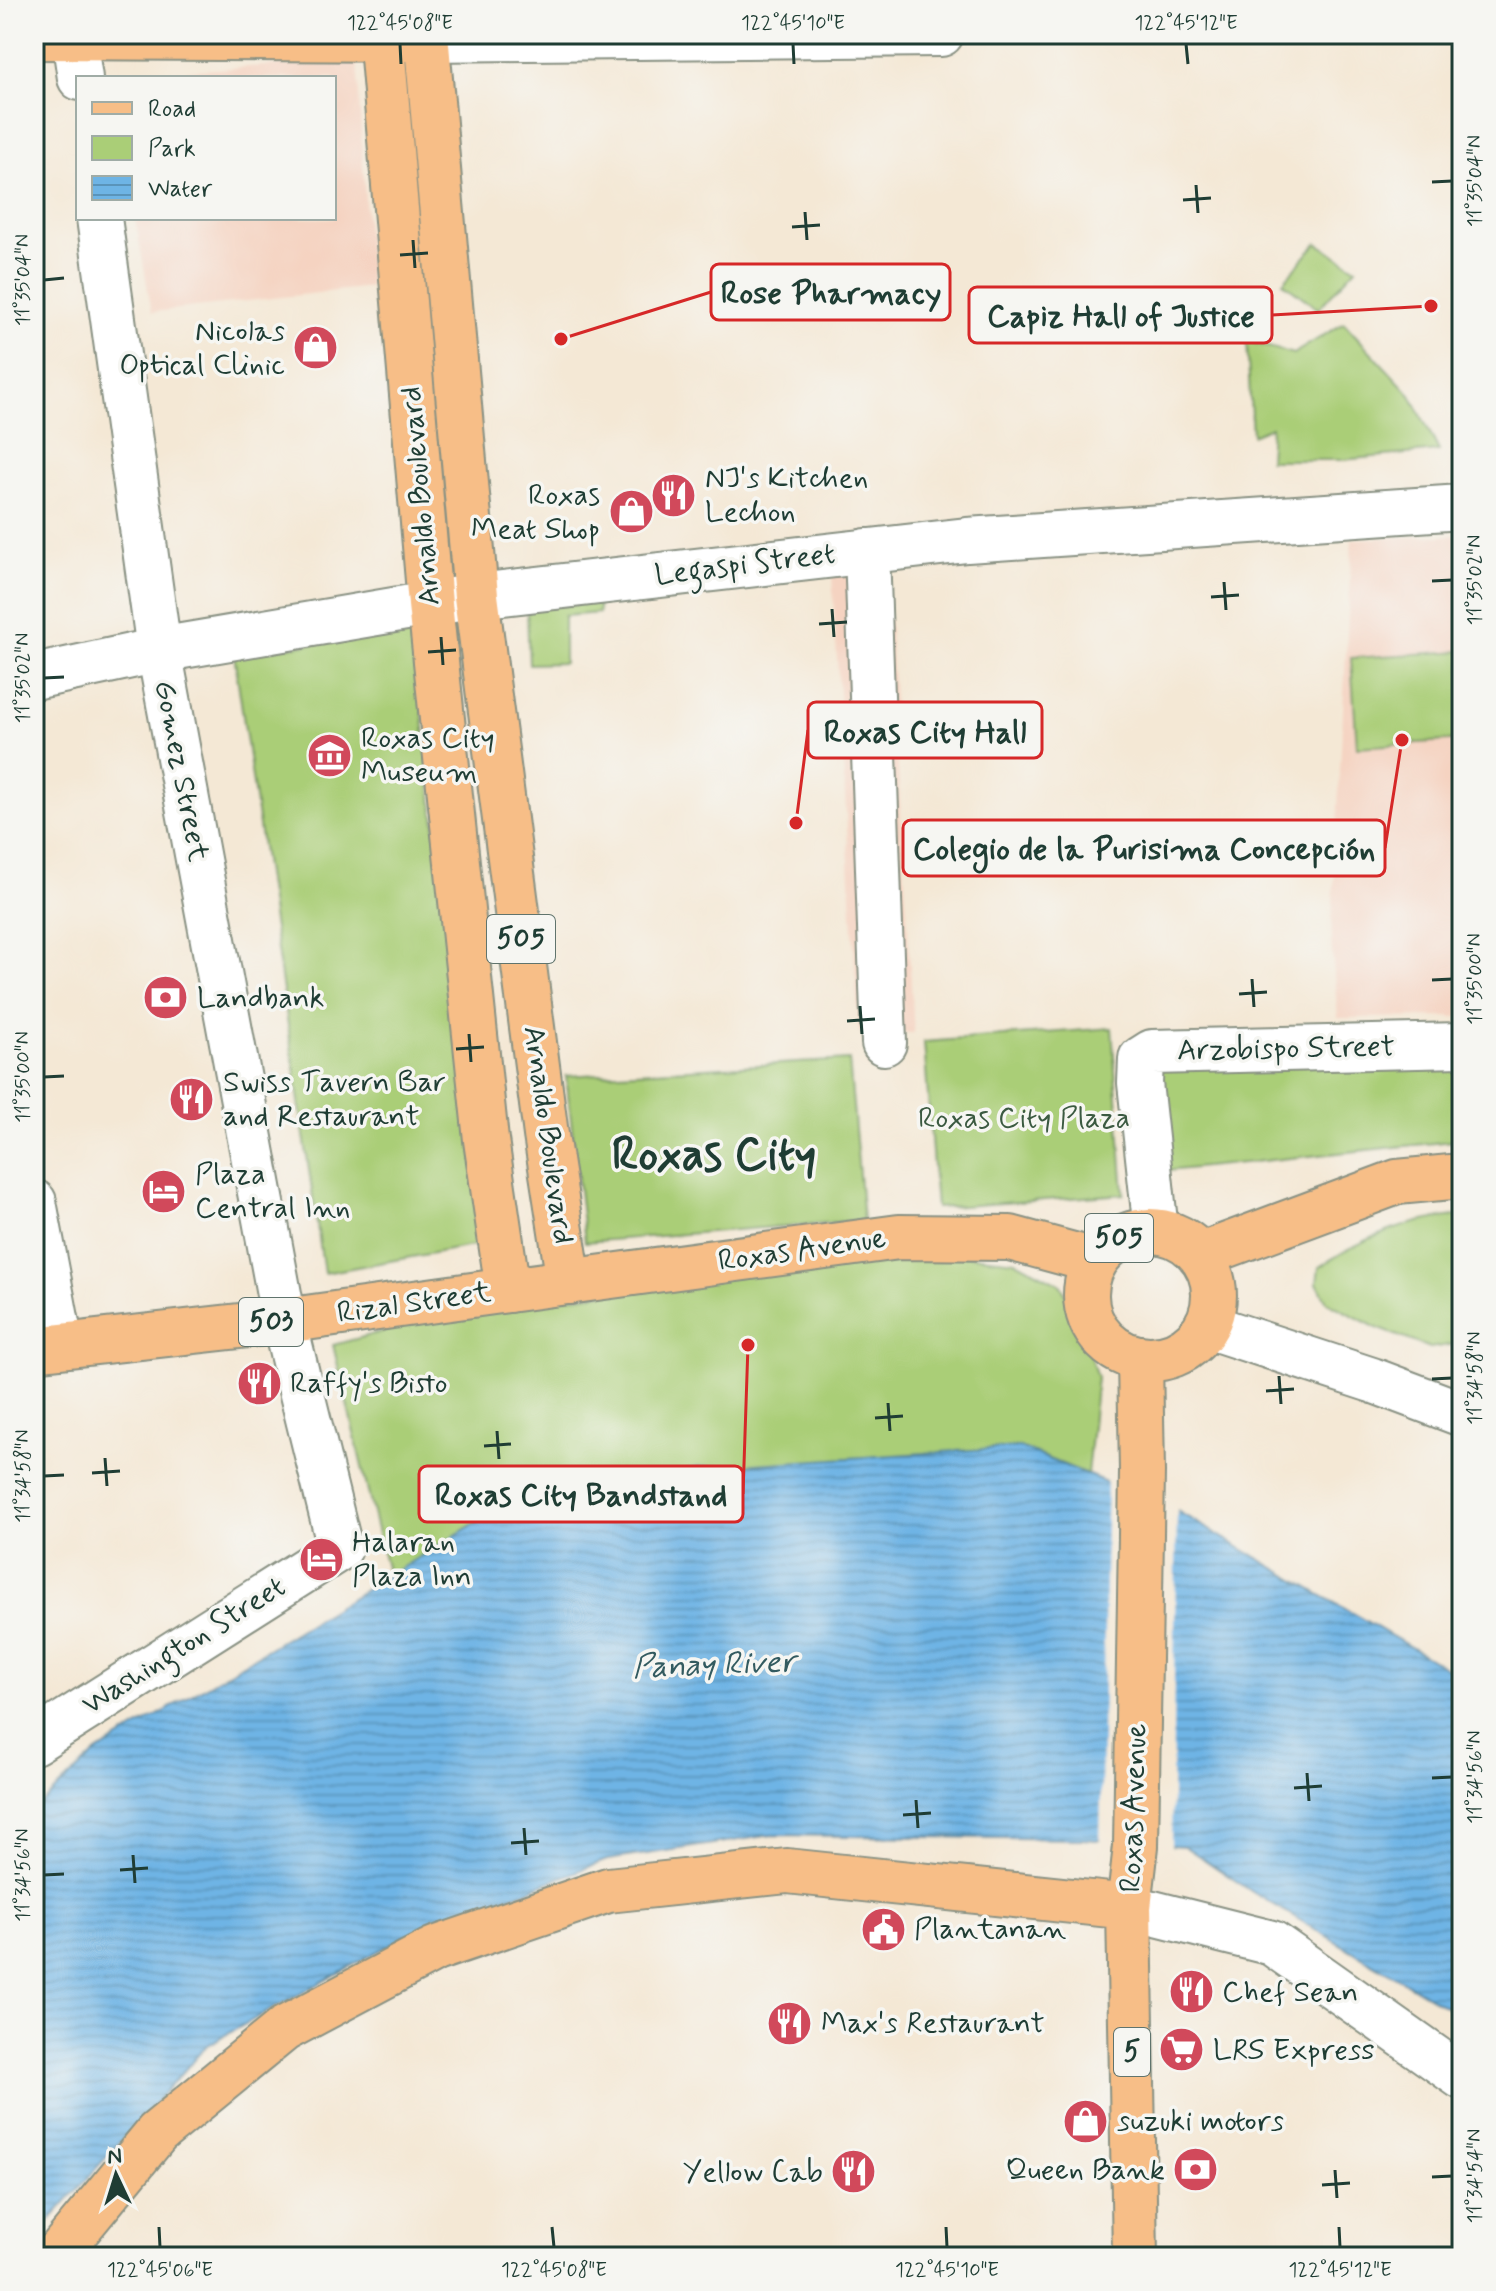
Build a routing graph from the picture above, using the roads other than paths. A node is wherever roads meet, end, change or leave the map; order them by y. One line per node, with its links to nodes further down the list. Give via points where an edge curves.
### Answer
1 (941, 34): 3 (street)
2 (381, 36): 3 (main road); 4 (main road); 9 (main road, Arnaldo Boulevard / 505)
3 (426, 37): 8 (main road, Arnaldo Boulevard / 505)
4 (63, 51)
5 (99, 220): 10 (street, Gomez Street)
6 (1462, 507): 7 (street, Legaspi Street)
7 (867, 551): 8 (street, Legaspi Street); 12 (street)
8 (476, 596): 9 (street, Legaspi Street); 19 (main road, Arnaldo Boulevard / 505)
9 (430, 604): 10 (street, Legaspi Street); 20 (main road, Arnaldo Boulevard / 505, via 486,1140)
10 (159, 650): 11 (street, Legaspi Street); 21 (street, Gomez Street)
11 (34, 677)
12 (884, 1043)
13 (1462, 1045): 16 (street, Arzobispo Street, via 1152,1052 1141,1059 1140,1083)
14 (1462, 1176): 17 (main road, via 1397,1182)
15 (34, 1202): 23 (street)
16 (1156, 1231): 17 (main road, 505, via 1188,1243); 18 (main road, 505, via 1121,1237)
17 (1201, 1255): 22 (main road, via 1214,1289)
18 (1095, 1261): 19 (main road, Roxas Avenue / 505, via 1010,1238 899,1237); 24 (main road, 505, via 1086,1280 1090,1321 1119,1352)
19 (569, 1282): 20 (main road, Roxas Avenue / 505)
20 (508, 1290): 21 (main road, Rizal Street / 503)
21 (284, 1321): 23 (main road, Rizal Street / 503); 26 (street, Washington Street, via 340,1548)
22 (1207, 1326): 24 (main road, via 1180,1352); 25 (street)
23 (47, 1347)
24 (1140, 1359): 27 (main road, Roxas Avenue / 5, via 1136,1846)
25 (1462, 1414)
26 (34, 1742)
27 (1129, 1907): 28 (street, via 1272,1943); 29 (main road, via 787,1871 608,1890 435,1949 284,2029 157,2133); 30 (main road, Roxas Avenue / 5)
28 (1462, 2077)
29 (55, 2257)
30 (1135, 2257)

